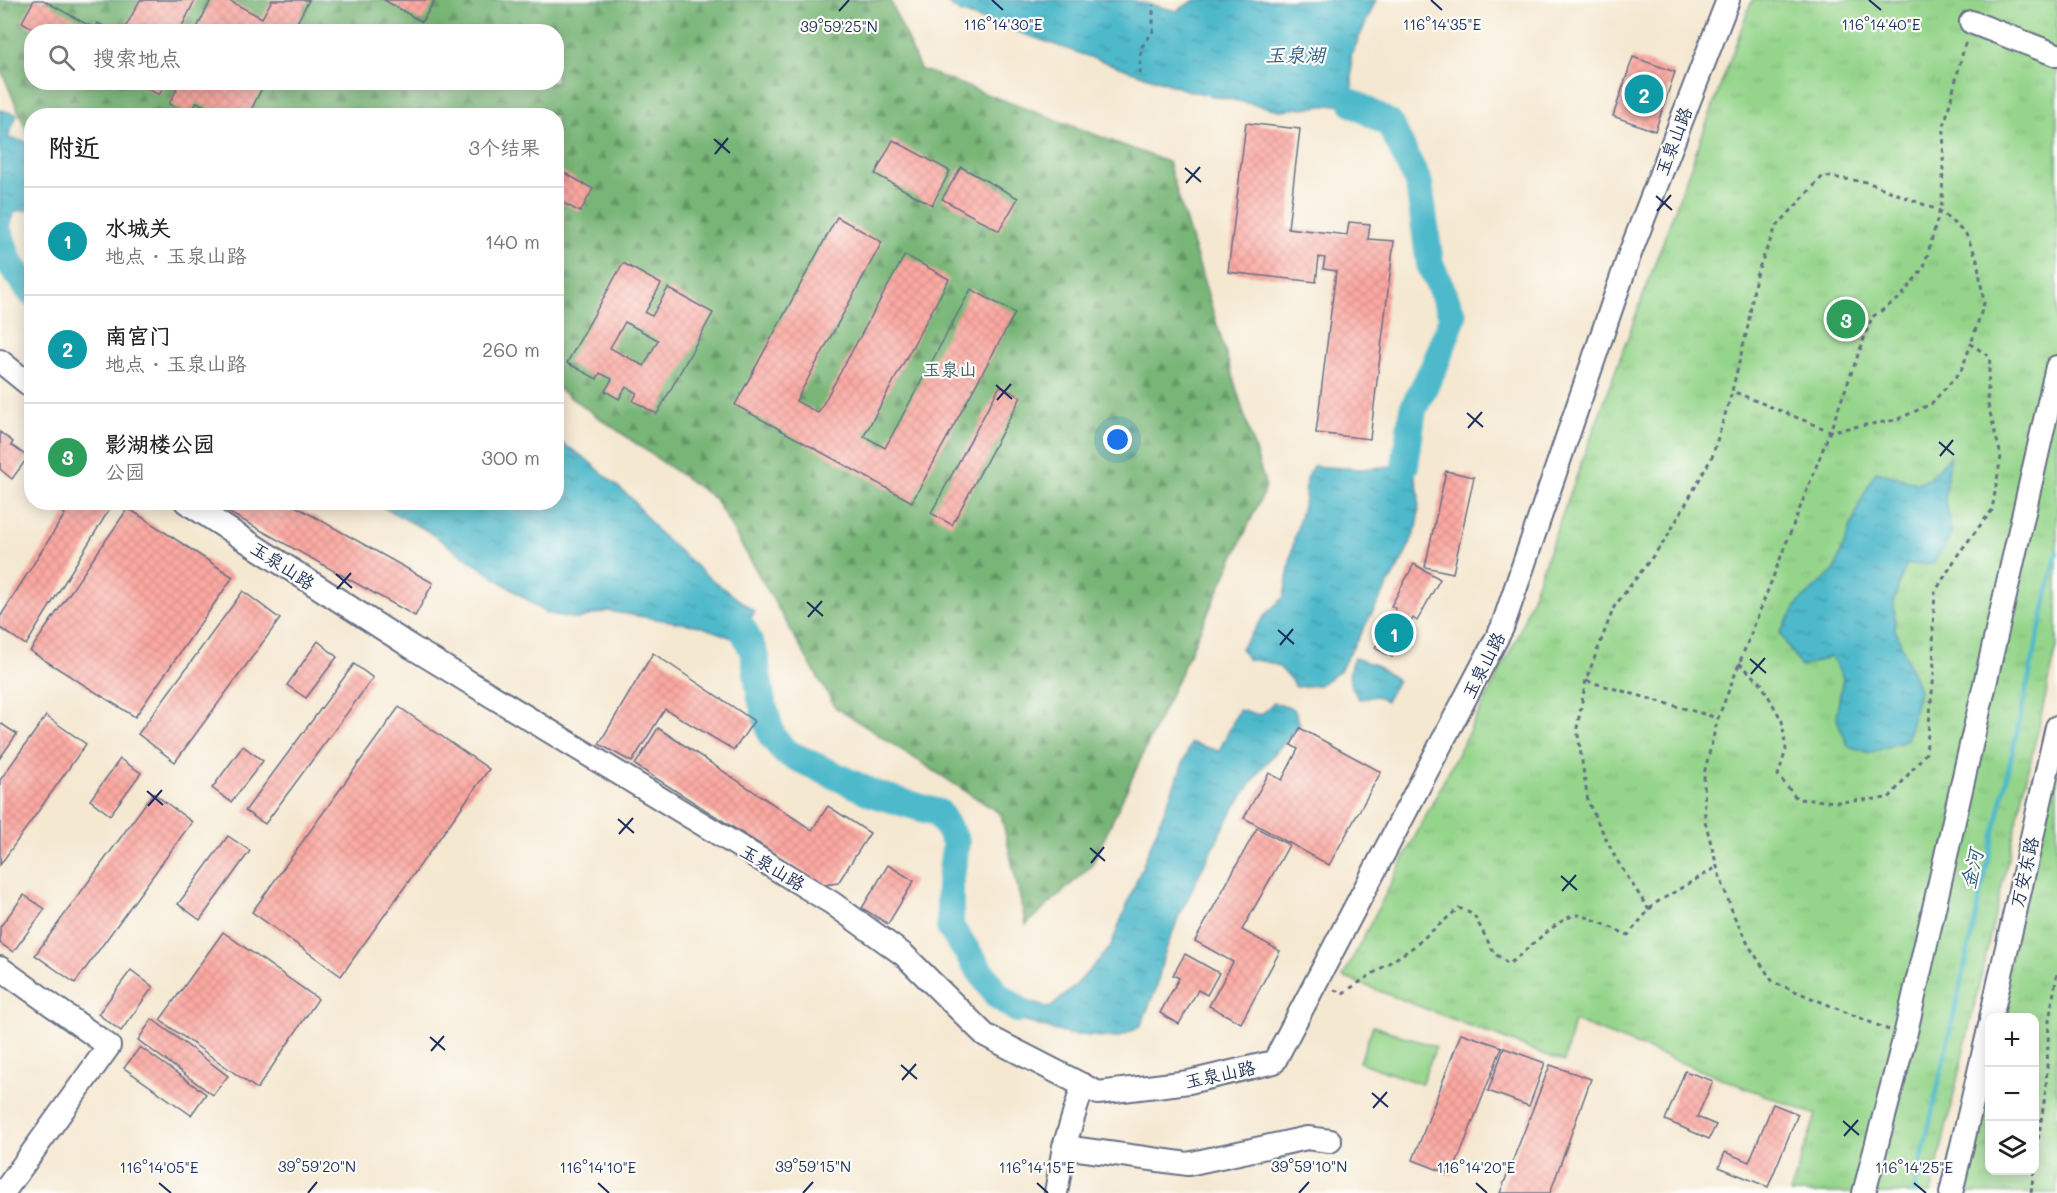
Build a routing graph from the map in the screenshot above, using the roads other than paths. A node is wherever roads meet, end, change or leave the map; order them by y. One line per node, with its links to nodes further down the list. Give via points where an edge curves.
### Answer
1 (1728, 0): 12 (street, 玉泉山路, via 1629,256 1502,628 1274,1062 1189,1082 1098,1093)
2 (1971, 22): 3 (street)
3 (2057, 55)
4 (0, 361): 6 (street)
5 (2057, 367): 17 (street, via 1905,1036)
6 (24, 380)
7 (198, 510): 12 (street, 玉泉山路, via 413,648 832,903 904,955 985,1035)
8 (2057, 727): 10 (street, 万安东路)
9 (0, 968): 15 (street, via 109,1046)
10 (1992, 1013)
11 (1985, 1043): 18 (street)
12 (1083, 1085): 14 (street)
13 (1330, 1141): 14 (street, via 1307,1138 1188,1164)
14 (1064, 1147): 16 (street)
15 (3, 1193)
16 (1056, 1193)
17 (1864, 1193)
18 (1951, 1193)

